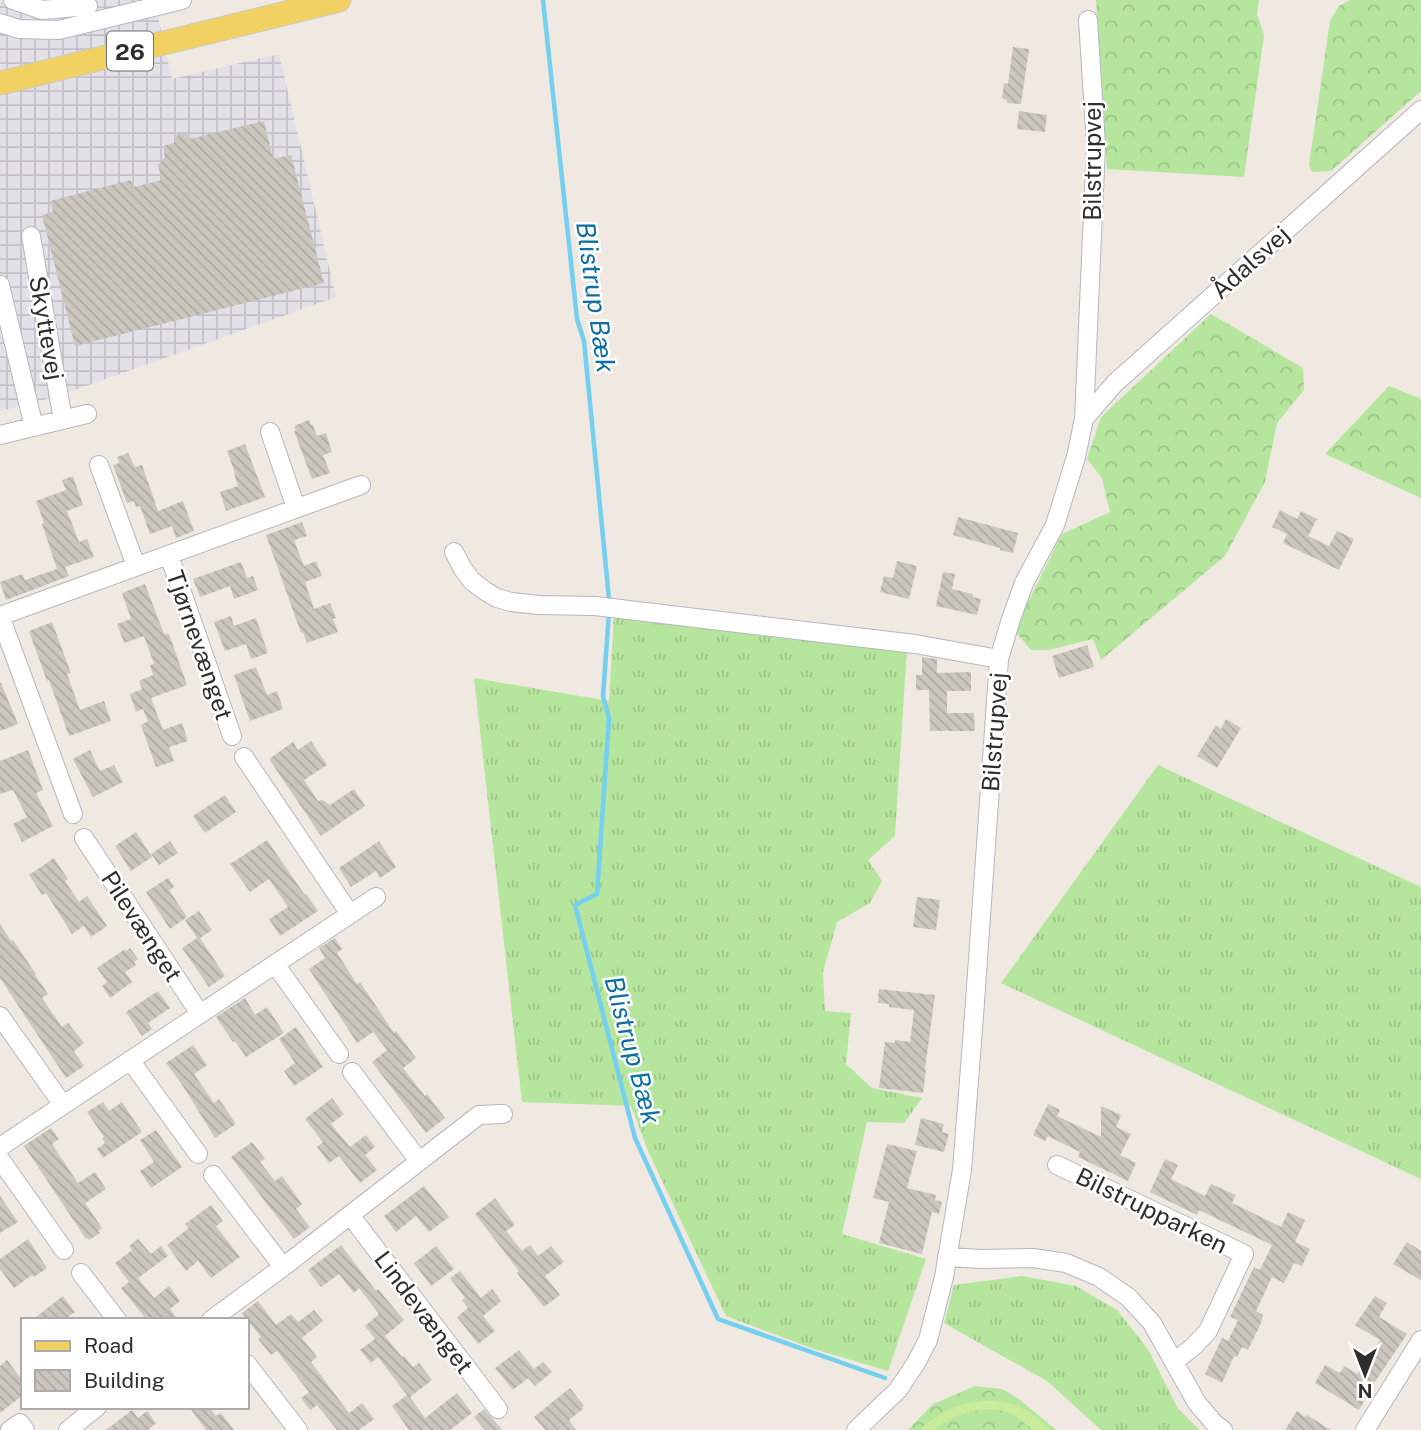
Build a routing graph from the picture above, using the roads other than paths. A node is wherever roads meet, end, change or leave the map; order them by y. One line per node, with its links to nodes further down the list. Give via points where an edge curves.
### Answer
1 (13, 0): 4 (street, via 42,10)
2 (182, 0): 4 (street)
3 (340, 0): 7 (main road, 26)
4 (88, 10): 6 (street, via 59,30 19,29)
5 (1088, 20): 12 (street, Bilstrupvej, via 1096,145)
6 (0, 23)
7 (0, 83)
8 (1421, 110): 12 (street, Ådalsvej, via 1115,383)
9 (31, 236): 13 (street, Skyttevej)
10 (0, 285): 14 (street)
11 (87, 414): 13 (street)
12 (1084, 419): 24 (street, Bilstrupvej, via 1055,525 1024,583)
13 (62, 420): 14 (street)
14 (34, 427): 16 (street)
15 (270, 432): 19 (street)
16 (0, 435)
17 (99, 465): 22 (street, Tjørnevænget)
18 (361, 485): 19 (street, Tjørnevænget)
19 (296, 508): 21 (street, Tjørnevænget)
20 (454, 552): 24 (street, via 472,581 511,602 595,606 915,644)
21 (169, 555): 22 (street, Tjørnevænget); 25 (street, Tjørnevænget)
22 (136, 566): 23 (street, Tjørnevænget)
23 (0, 616): 27 (street, Tjørnevænget)
24 (999, 659): 47 (street, Bilstrupvej, via 962,1170)
25 (232, 736)
26 (244, 757): 30 (street)
27 (73, 814)
28 (84, 838): 32 (street, Pilevænget)
29 (376, 897): 30 (street)
30 (350, 914): 31 (street)
31 (275, 964): 32 (street); 34 (street)
32 (200, 1014): 35 (street)
33 (0, 1016): 37 (street)
34 (340, 1054)
35 (130, 1060): 37 (street); 40 (street)
36 (352, 1072): 42 (street)
37 (62, 1105): 39 (street)
38 (503, 1114): 42 (street, via 479,1115)
39 (0, 1147)
40 (198, 1154)
41 (0, 1159): 46 (street)
42 (419, 1161): 45 (street)
43 (1057, 1165): 53 (street, Bilstrupparken, via 1244,1254 1208,1331)
44 (213, 1175): 48 (street)
45 (350, 1215): 48 (street); 56 (street, Lindevænget)
46 (64, 1250)
47 (947, 1257): 53 (street, via 1033,1258 1066,1263 1099,1277 1128,1297 1152,1323); 61 (street, Bilstrupvej, via 928,1340 916,1363 898,1390)
48 (283, 1267): 51 (street)
49 (81, 1273): 50 (street)
50 (115, 1318)
51 (213, 1318)
52 (1421, 1340): 63 (street)
53 (1174, 1361): 62 (street, via 1197,1403)
54 (248, 1365): 60 (street)
55 (95, 1409): 57 (street)
56 (498, 1409)
57 (74, 1428)
58 (10, 1430): 59 (street, via 20,1423)
59 (25, 1430)
60 (298, 1430)
61 (856, 1430)
62 (1223, 1430)
63 (1365, 1430)

